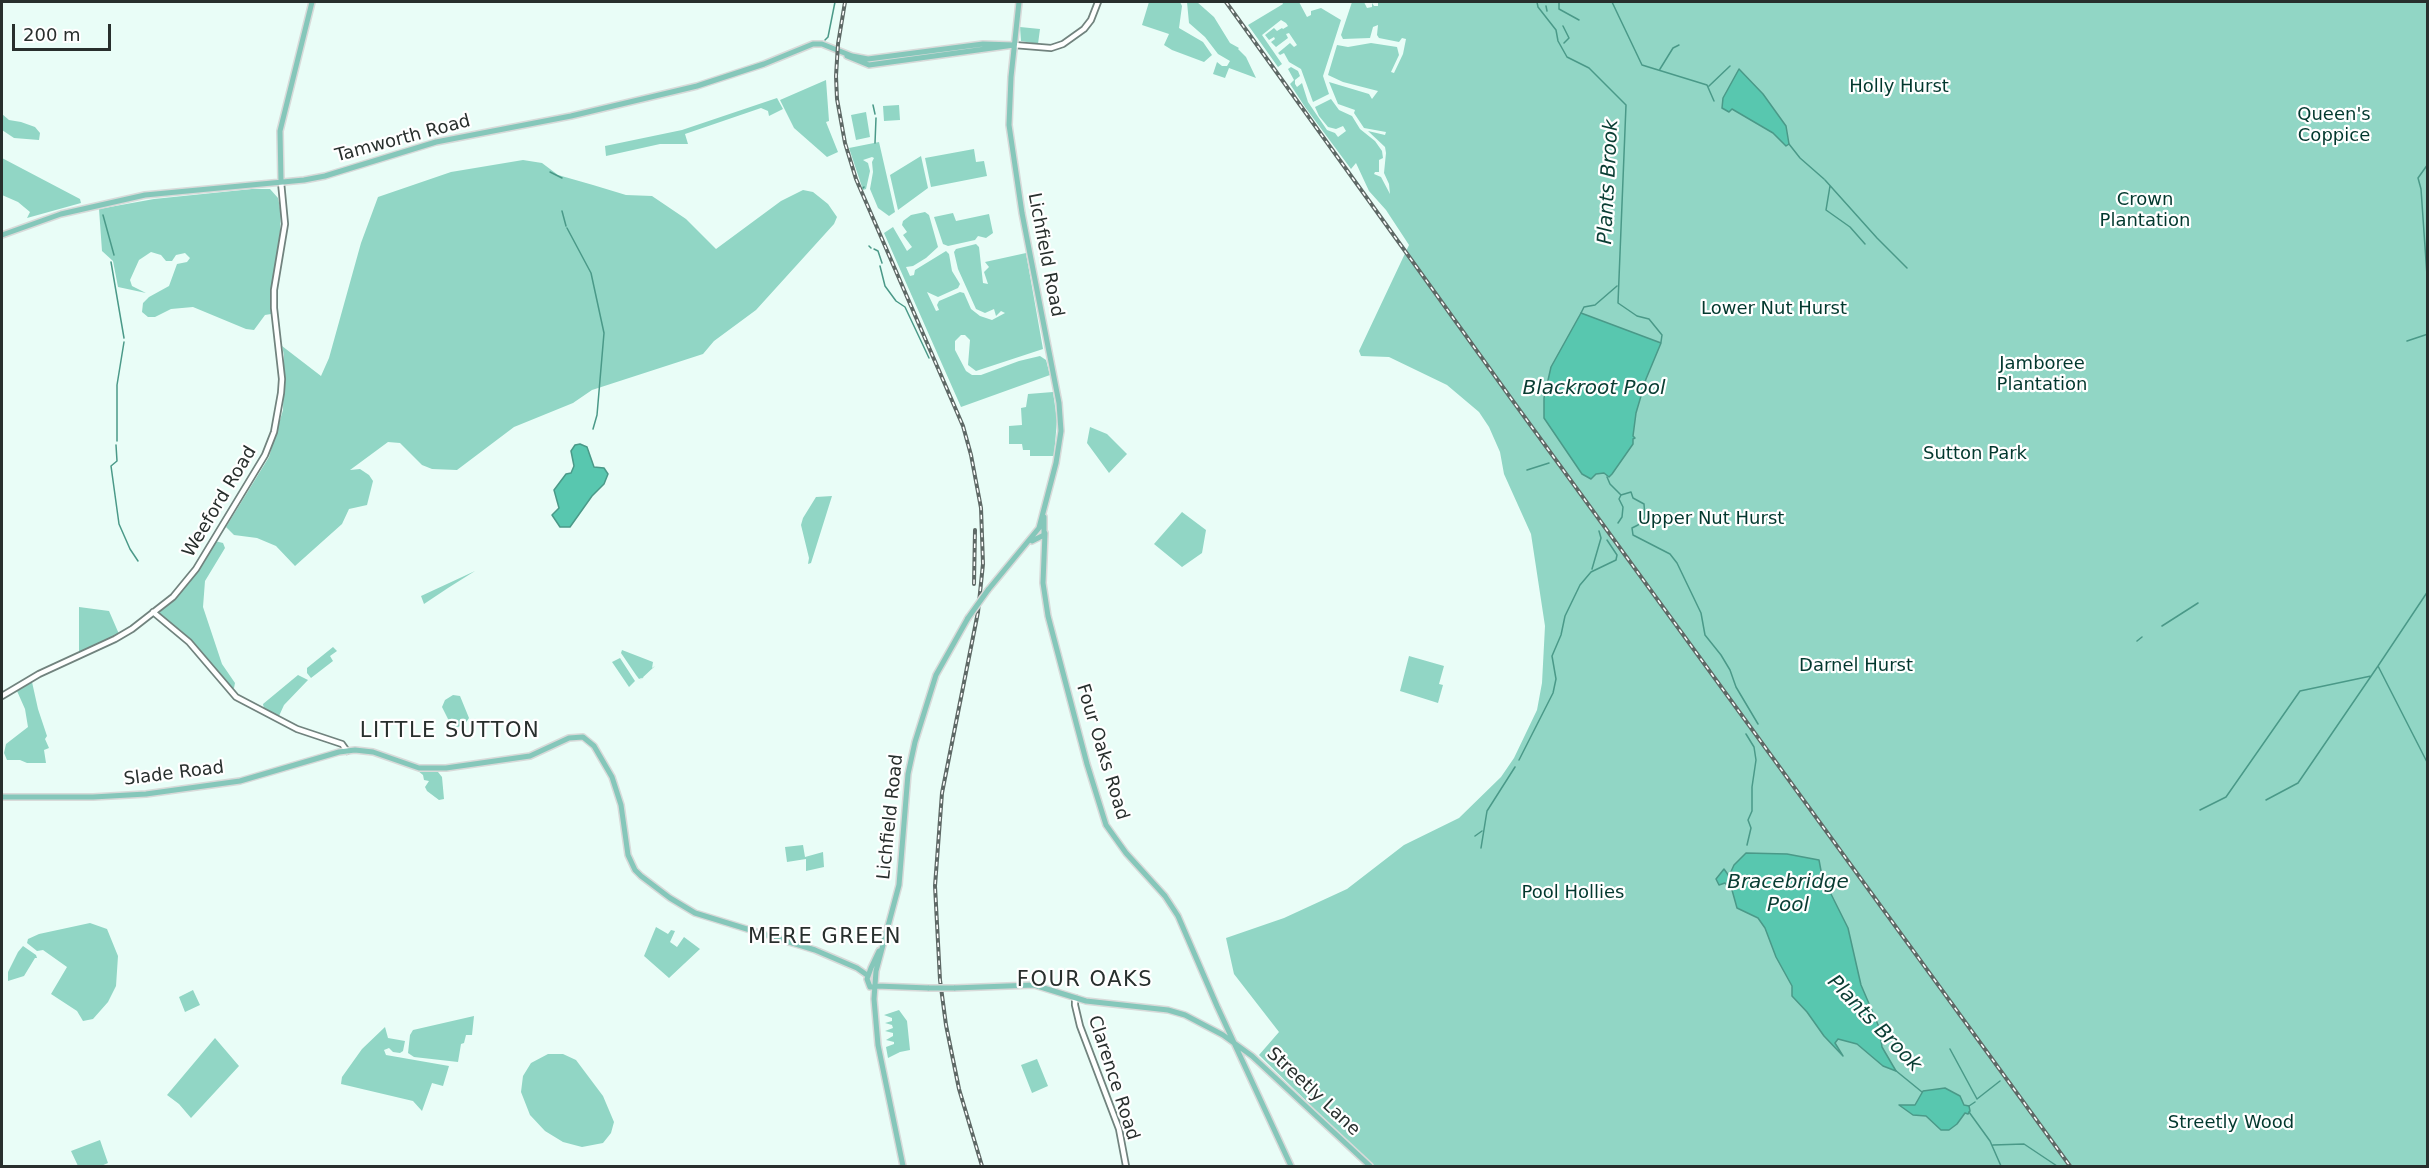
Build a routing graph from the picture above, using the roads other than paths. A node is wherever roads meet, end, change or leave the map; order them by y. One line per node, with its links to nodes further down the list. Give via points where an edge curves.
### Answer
1 (312, 2): 5 (main road, via 280,131)
2 (1019, 2): 4 (main road, Lichfield Road)
3 (1098, 2): 4 (street, via 1084,29 1063,44 1051,48)
4 (1014, 45): 5 (main road, Tamworth Road, via 869,65 854,61 841,51 813,44 743,72 669,93 445,140 325,176); 7 (main road, Lichfield Road, via 1009,116 1014,169 1060,417 1058,453)
5 (281, 182): 6 (main road, Tamworth Road, via 138,196 56,215); 10 (street, Weeford Road, via 285,225 274,308 282,379 274,432 265,454 196,569)
6 (2, 235)
7 (1043, 530): 8 (main road); 8 (main road, via 1035,531); 9 (main road, Four Oaks Road)
8 (1037, 538): 9 (main road, Four Oaks Road); 14 (main road, Lichfield Road, bridge, via 988,590 936,675 908,774 899,885)
9 (1044, 546): 17 (main road, Four Oaks Road, via 1048,616 1107,827 1173,906)
10 (153, 612): 11 (street, Weeford Road, via 115,639); 12 (street, via 195,649 236,697 297,729 342,744)
11 (2, 696)
12 (346, 751): 13 (main road, Slade Road, via 240,780 146,794); 14 (main road, Slade Road, via 369,751 419,768 446,768 530,756 569,738 583,737 594,746 612,777 621,805 628,855 641,876 695,913)
13 (2, 797)
14 (871, 971): 15 (main road); 15 (main road)
15 (874, 985): 16 (main road, bridge, via 1034,985); 19 (main road, via 878,1045)
16 (1075, 998): 17 (main road, via 1168,1010); 20 (street, Clarence Road, via 1080,1026 1119,1129)
17 (1225, 1033): 18 (main road, Four Oaks Road)
18 (1241, 1051): 21 (main road, Four Oaks Road); 22 (main road, Streetly Lane, via 1276,1076)
19 (903, 1167)
20 (1126, 1167)
21 (1292, 1167)
22 (1370, 1167)

